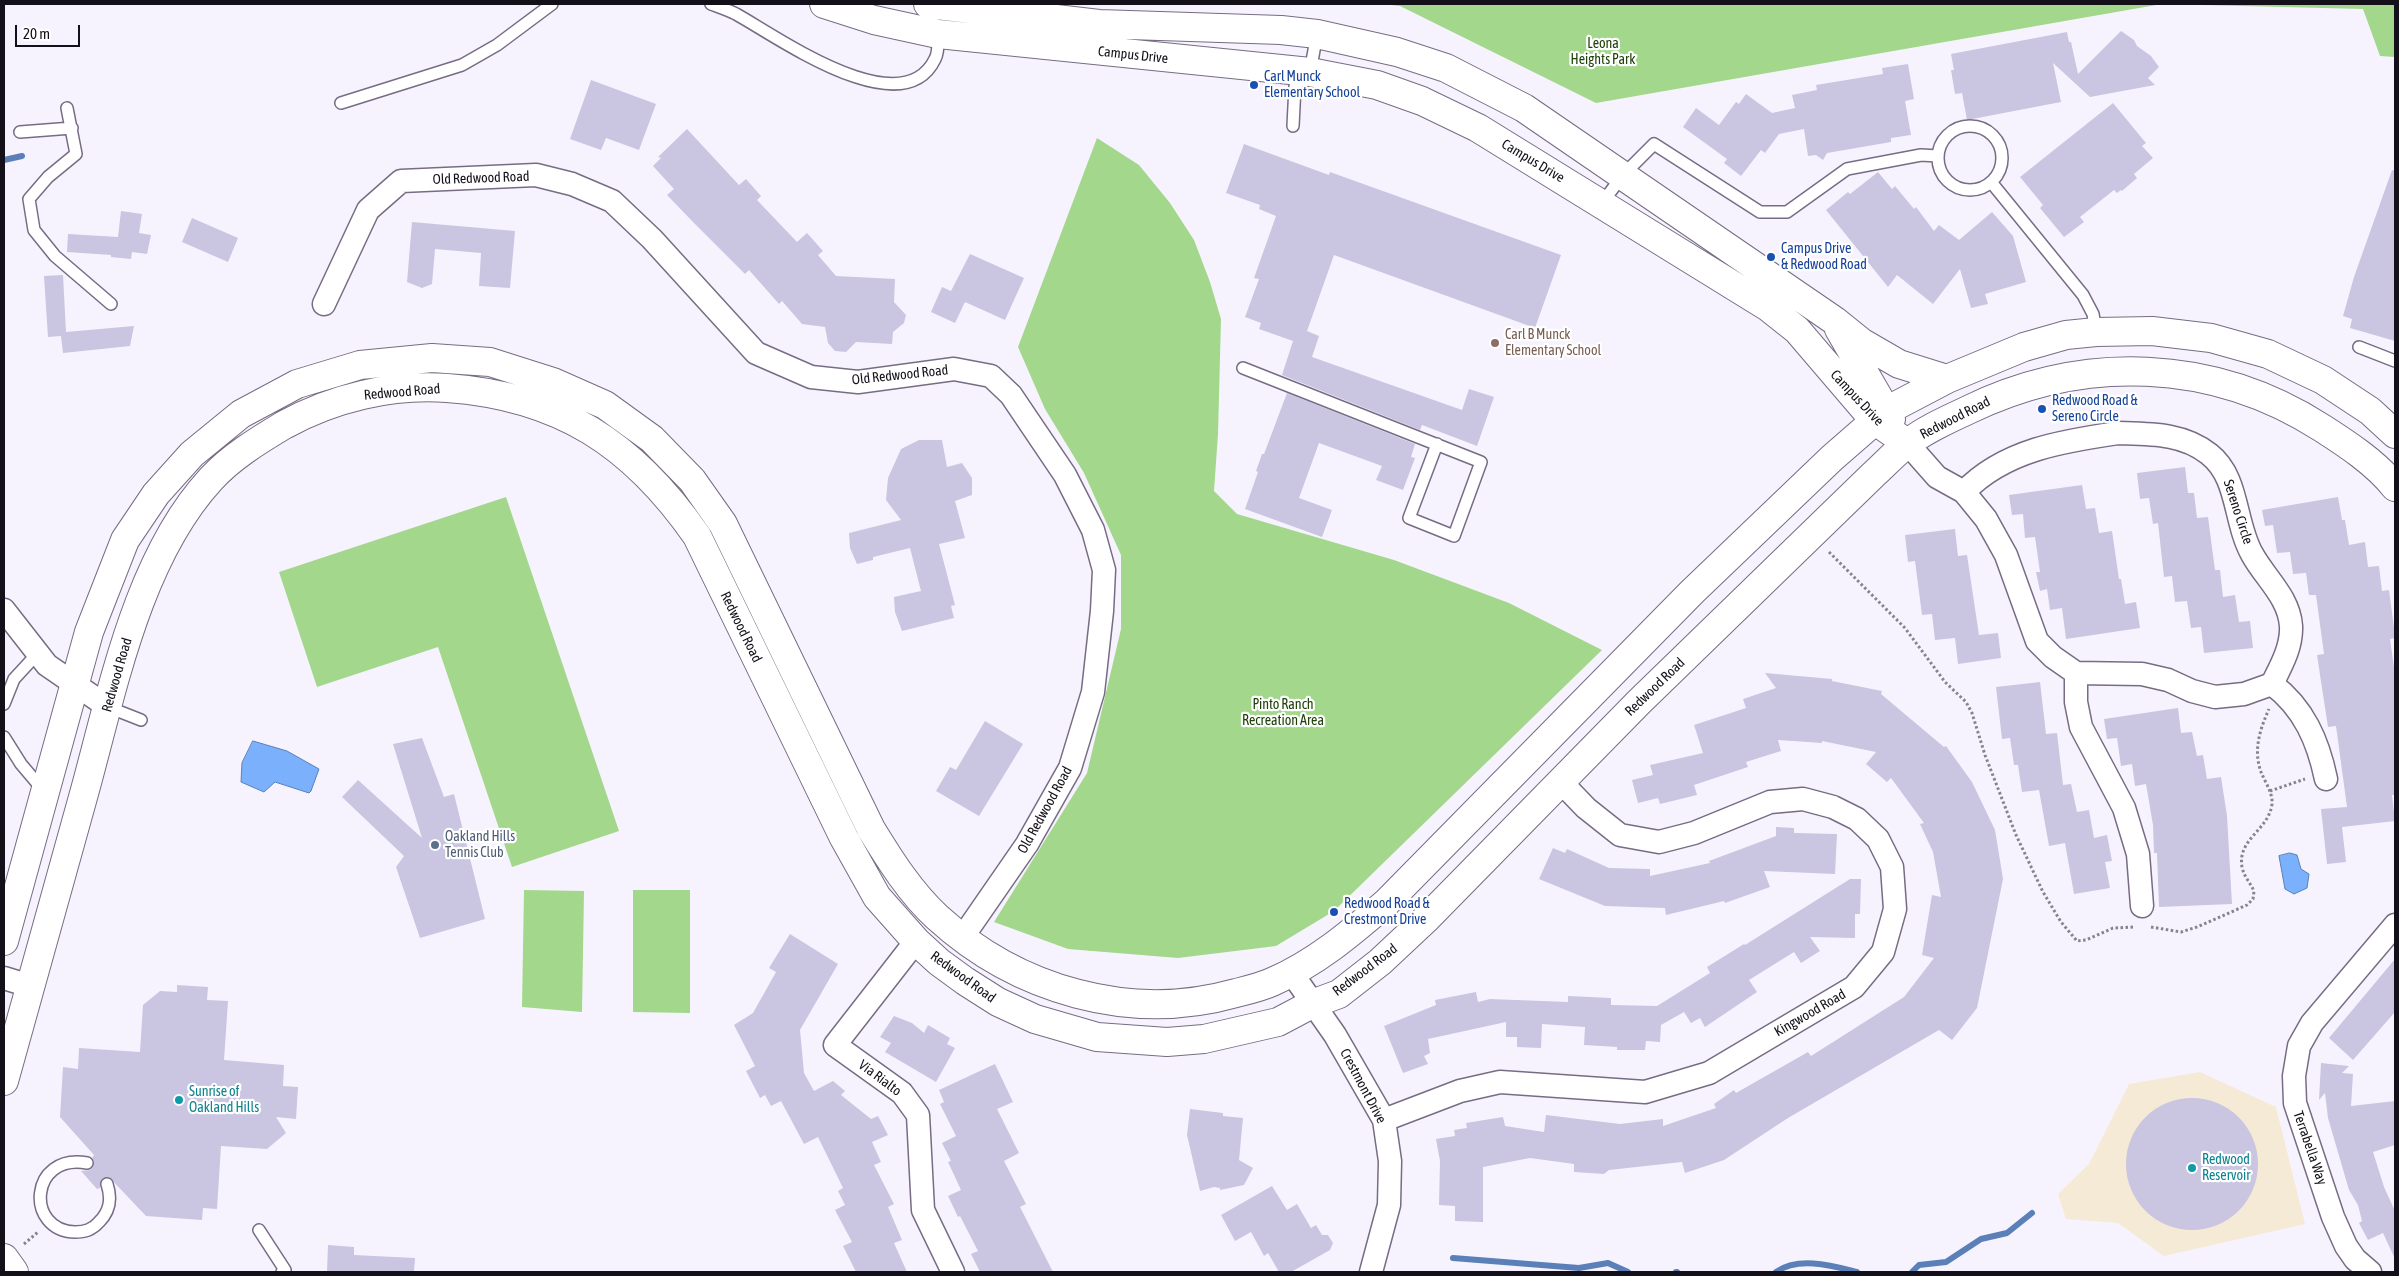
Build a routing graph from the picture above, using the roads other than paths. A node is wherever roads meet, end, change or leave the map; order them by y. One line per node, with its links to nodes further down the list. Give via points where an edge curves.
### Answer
1 (552, 4): 7 (lane, via 462,65)
2 (711, 4): 4 (lane, via 734,13 824,64 855,77 888,84 903,84 928,70 936,58)
3 (824, 4): 4 (main road, Campus Drive, via 874,20)
4 (937, 17): 5 (main road, Campus Drive); 6 (main road, Campus Drive)
5 (1316, 34): 6 (lane); 13 (main road, Campus Drive, via 1397,52 1446,68 1524,108)
6 (1310, 72): 9 (lane, via 1295,86); 15 (main road, Campus Drive, via 1377,85 1422,101 1478,128)
7 (341, 103)
8 (67, 108): 10 (lane)
9 (1293, 126)
10 (72, 128): 11 (lane); 16 (lane, via 76,154 48,177 29,199 34,230 55,256)
11 (20, 132)
12 (1938, 156): 13 (lane, via 1921,155 1847,169 1787,212 1760,212 1654,144); 14 (lane, via 1940,169 1953,185 1972,190); 14 (lane, via 1943,139 1957,128 1968,125 1986,130 1994,136 2002,152 1999,172)
13 (1623, 175): 15 (lane); 18 (main road, Campus Drive)
14 (1991, 182): 19 (lane, via 2083,294 2093,314)
15 (1602, 203): 24 (main road, Campus Drive, via 1768,308 1797,330)
16 (111, 304)
17 (324, 304): 44 (street, Old Redwood Road, via 368,210 401,181 536,175 572,184 612,201 652,238 756,353 811,377 858,382 954,368 991,376 1011,395 1065,475 1093,530 1104,570 1102,611 1093,692 1070,768 1027,844)
18 (1835, 321): 23 (main road, via 1861,342 1898,364); 24 (main road, Campus Drive)
19 (2096, 332): 23 (main road, via 2066,335 2024,347); 25 (main road, via 2152,331 2211,338 2268,354 2322,380 2370,411)
20 (2359, 347): 21 (lane)
21 (2395, 361)
22 (1242, 368): 26 (lane)
23 (1947, 379): 24 (main road)
24 (1880, 416): 27 (main road, Campus Drive); 47 (main road, via 1692,592 1386,902 1337,945)
25 (2395, 434)
26 (1437, 444): 26 (lane, via 1481,462 1454,536 1409,518)
27 (1907, 444): 28 (main road, Redwood Road, via 1937,425 1985,402 2035,384 2091,373 2150,371 2204,378 2255,394 2300,414 2344,442); 29 (street, via 1938,477); 40 (main road, Redwood Road)
28 (2395, 487)
29 (1964, 492): 32 (street, via 1986,519 2006,555 2037,641); 34 (street, Sereno Circle, via 1978,477 2014,456 2071,440 2118,433 2163,435 2187,440 2208,452 2222,465 2252,554 2286,604 2291,627 2286,657)
30 (4, 610): 31 (street)
31 (38, 653): 33 (street, via 48,665); 35 (lane, via 14,679)
32 (2076, 673): 34 (street, via 2142,674 2216,697 2244,694); 42 (street, via 2076,702 2081,727 2124,808 2138,854)
33 (74, 684): 36 (street); 41 (main road); 44 (main road, via 89,632 125,540 162,488 192,454 241,414 297,384 360,365 432,358 490,362 553,382 605,405 652,439 692,480 722,524 871,829 900,875 936,916)
34 (2272, 684): 39 (street, via 2289,696 2308,723 2319,747)
35 (4, 704)
36 (108, 707): 37 (lane); 46 (main road, Redwood Road, via 133,622 158,556 181,516 212,477 258,440 307,413 367,393 431,386 485,390 540,405 590,429 633,461 673,501 697,536 844,838 877,896); 49 (main road, Redwood Road)
37 (141, 720)
38 (4, 737): 41 (lane)
39 (2325, 776)
40 (1560, 781): 50 (main road, Redwood Road, via 1380,962 1339,994); 52 (street, Kingwood Road, via 1586,808 1620,835 1660,842 1694,833 1770,802 1803,799 1833,806 1857,819 1878,840 1892,867 1895,909 1883,952 1854,987 1708,1072 1645,1092 1500,1082 1460,1091)
41 (44, 792): 45 (main road)
42 (2141, 917)
43 (2395, 925): 59 (street, Terrabella Way, via 2312,1023 2299,1046 2294,1076 2295,1103 2333,1217 2346,1246)
44 (962, 938): 47 (main road, via 998,962 1044,985 1076,994 1134,1003 1194,1001 1224,996 1271,983)
45 (4, 941)
46 (916, 941): 50 (main road, Redwood Road, via 938,962 998,1002 1035,1019 1098,1037 1167,1042 1204,1039 1278,1022); 57 (street, Via Rialto, via 835,1045 902,1092 918,1115 922,1210)
47 (1291, 972): 50 (street, Crestmont Drive)
48 (4, 978): 49 (street)
49 (30, 986): 51 (main road, Redwood Road)
50 (1312, 1004): 52 (street, Crestmont Drive, via 1336,1035)
51 (4, 1081)
52 (1384, 1120): 58 (street, Crestmont Drive, via 1390,1161 1389,1205)
53 (87, 1163): 54 (lane, via 64,1163 45,1178 40,1189 40,1202 49,1221 61,1230 87,1232 105,1216 110,1205)
54 (108, 1184)
55 (260, 1230): 56 (lane, via 286,1270)
56 (282, 1272)
57 (954, 1272)
58 (1371, 1272)
59 (2370, 1272)

